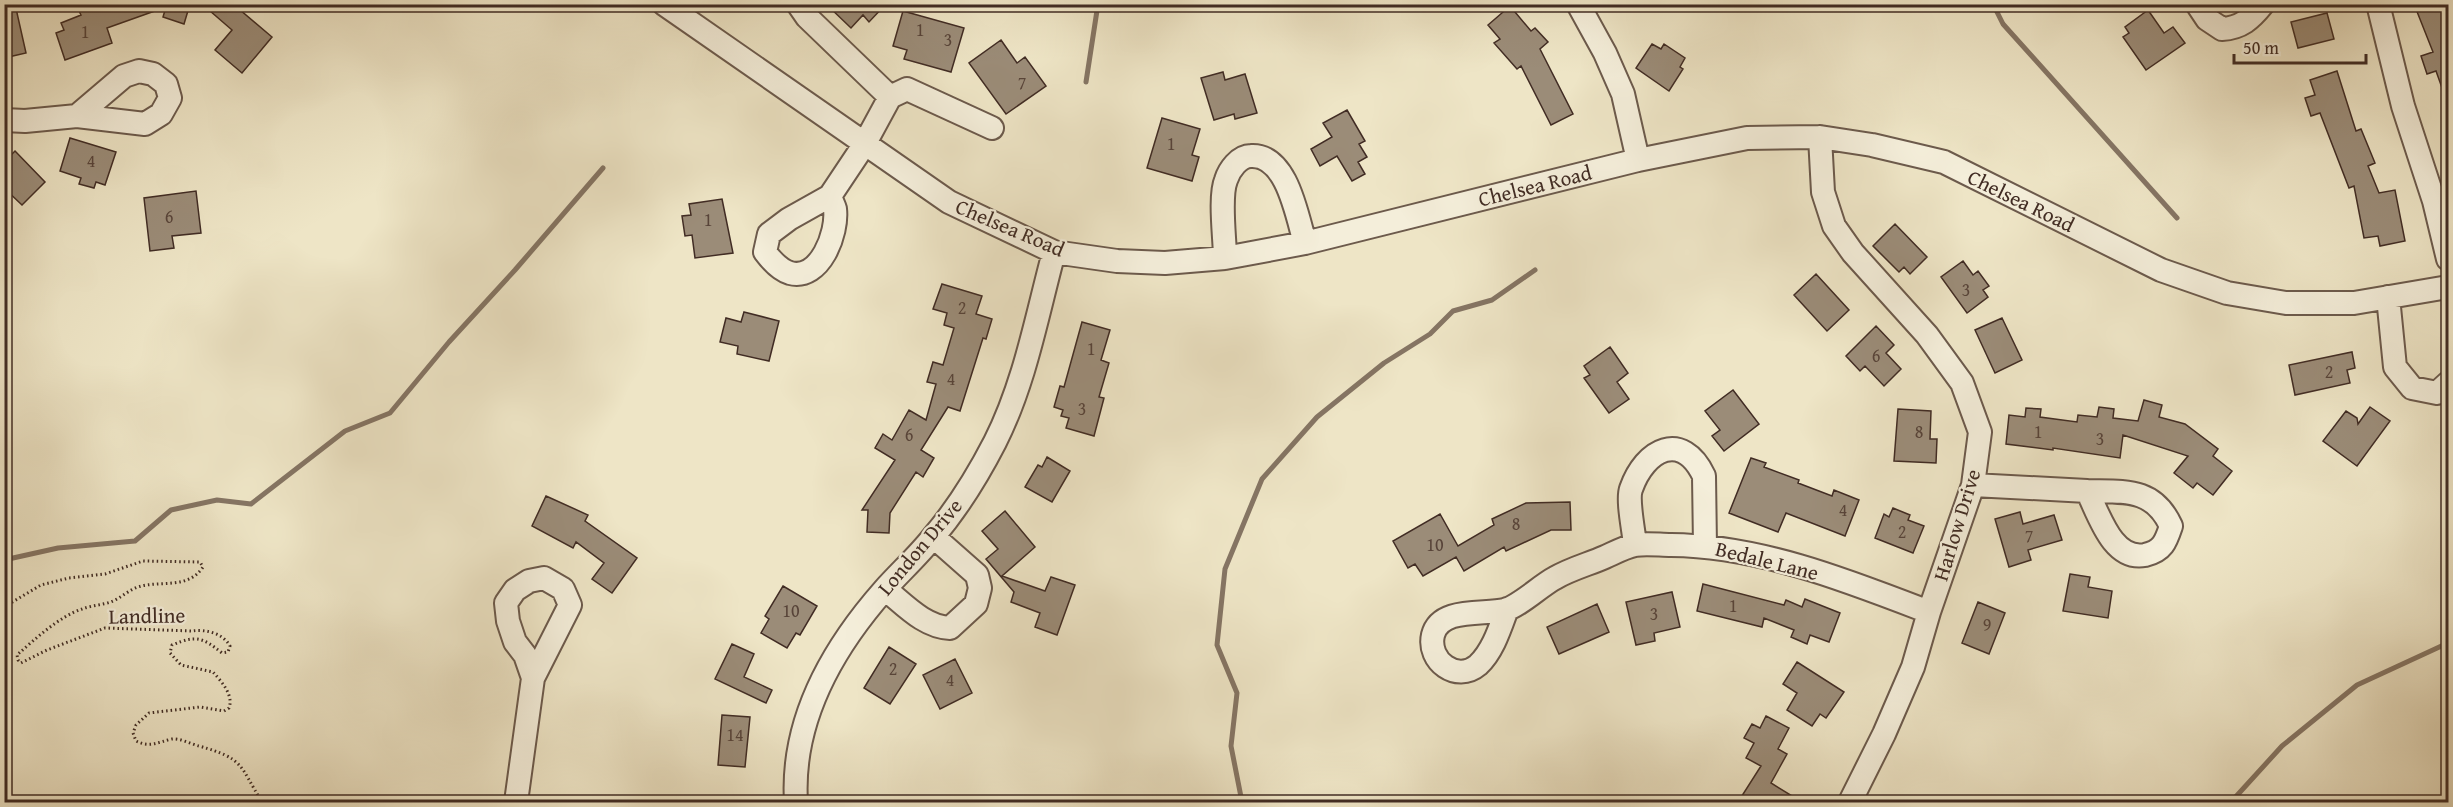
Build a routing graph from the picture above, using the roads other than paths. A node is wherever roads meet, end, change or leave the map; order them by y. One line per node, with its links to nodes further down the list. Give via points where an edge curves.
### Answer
1 (664, 4): 12 (street, Chelsea Road)
2 (798, 4): 7 (street)
3 (2197, 4): 4 (street, via 2207,19 2222,30 2252,18)
4 (2263, 4)
5 (2378, 4): 18 (street)
6 (1583, 6): 13 (street, via 1623,94)
7 (891, 97): 10 (street, via 907,89); 12 (street)
8 (77, 116): 9 (street)
9 (4, 120)
10 (992, 128)
11 (1820, 137): 13 (street, Chelsea Road, via 1747,138); 20 (street, Chelsea Road, via 1944,162 2161,270 2227,293 2286,303 2354,303); 22 (street, Harlow Drive, via 1822,192 1834,226 1853,253 1927,335 1962,383 1980,432)
12 (864, 145): 14 (street); 16 (street, Chelsea Road, via 949,202)
13 (1638, 160): 15 (street, Chelsea Road)
14 (830, 196)
15 (1305, 243): 17 (street, Chelsea Road); 17 (street, via 1290,190 1273,163 1261,156 1247,156 1232,166 1225,182)
16 (1054, 252): 17 (street, Chelsea Road, via 1165,263); 24 (street, London Drive, via 1020,380 995,441)
17 (1225, 258)
18 (2448, 259)
19 (2448, 287): 20 (street, Chelsea Road)
20 (2388, 297): 21 (street, via 2395,367 2412,388 2437,393)
21 (2448, 383)
22 (1973, 485): 23 (street); 29 (street, Harlow Drive)
23 (2087, 491)
24 (934, 537): 27 (street, London Drive); 27 (street, via 976,575 980,588 976,604 950,628 938,628)
25 (1635, 545): 26 (street, Bedale Lane); 26 (street, via 1630,491 1644,464 1668,448 1690,457 1704,476); 28 (street, Bedale Lane, via 1556,577)
26 (1705, 546): 29 (street, Bedale Lane, via 1766,557)
27 (885, 589): 32 (street, London Drive, via 826,669 802,732)
28 (1507, 609)
29 (1929, 612): 33 (street, Harlow Drive, via 1913,668)
30 (533, 678): 31 (street)
31 (516, 802)
32 (796, 802)
33 (1850, 802)

